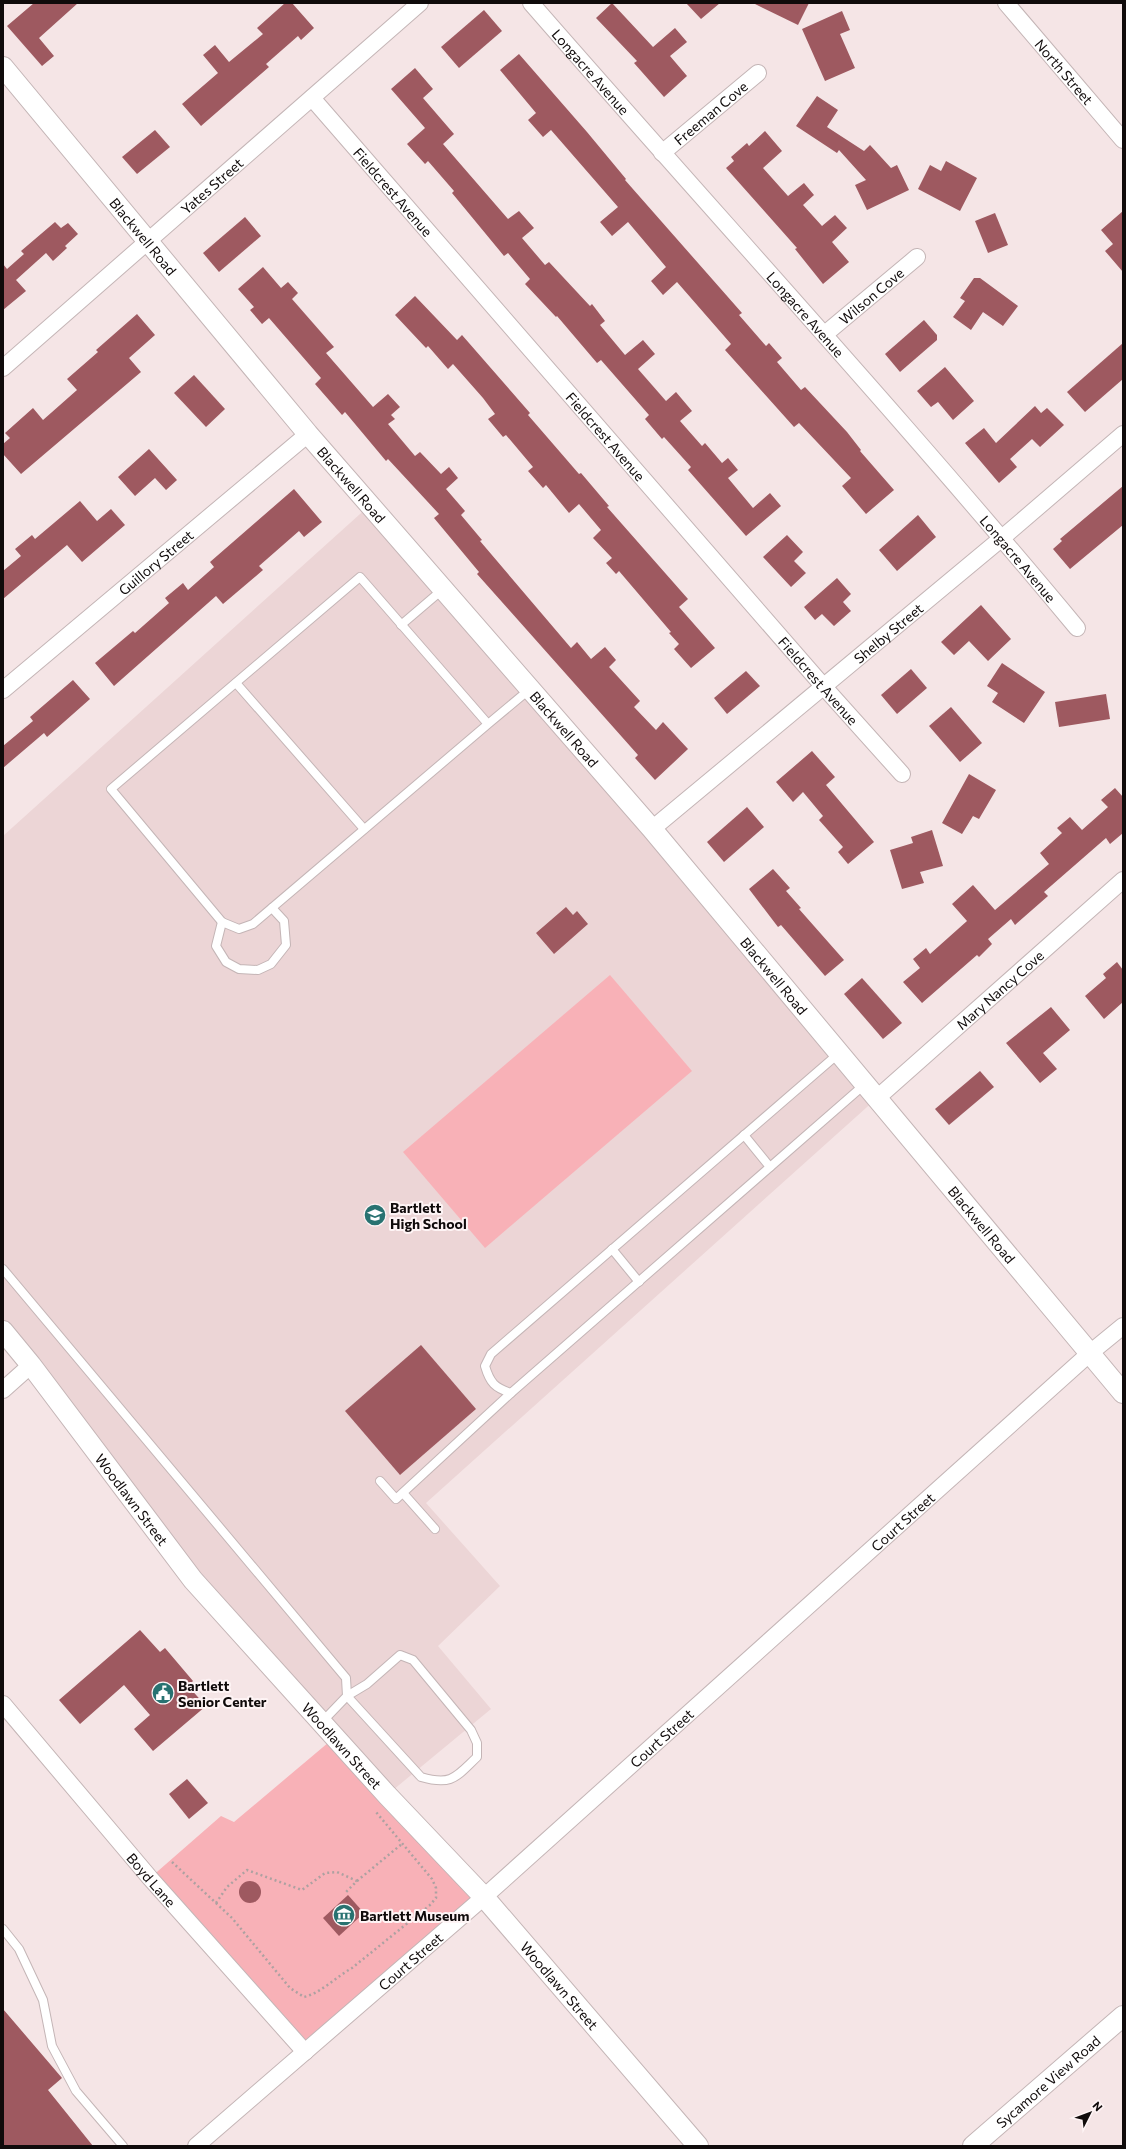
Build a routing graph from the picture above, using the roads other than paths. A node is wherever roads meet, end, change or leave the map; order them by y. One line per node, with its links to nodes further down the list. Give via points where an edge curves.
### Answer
1 (420, 3): 6 (street, Yates Street)
2 (531, 3): 8 (street, Longacre Avenue)
3 (1006, 3): 7 (street, North Street)
4 (3, 67): 9 (street, Blackwell Road)
5 (758, 73): 8 (street, Freeman Cove)
6 (312, 98): 9 (street, Yates Street); 20 (street, Fieldcrest Avenue)
7 (1123, 140)
8 (662, 153): 11 (street, Longacre Avenue)
9 (147, 240): 12 (street, Yates Street); 13 (street, Blackwell Road)
10 (917, 257): 11 (street, Wilson Cove)
11 (825, 334): 15 (street, Longacre Avenue)
12 (3, 368)
13 (308, 434): 16 (street, Blackwell Road); 22 (street, Guillory Street)
14 (1123, 434): 15 (street, Shelby Street)
15 (1002, 538): 18 (street, Longacre Avenue); 20 (street, Shelby Street)
16 (442, 590): 17 (lane); 21 (street, Blackwell Road)
17 (401, 625): 19 (lane, via 360,577); 23 (lane)
18 (1077, 628)
19 (236, 683): 25 (lane); 29 (lane, via 111,789)
20 (824, 687): 24 (street, Fieldcrest Avenue); 26 (street, Shelby Street)
21 (530, 689): 23 (lane); 26 (street, Blackwell Road)
22 (3, 690)
23 (488, 724): 25 (lane)
24 (902, 774)
25 (364, 829): 28 (lane)
26 (652, 829): 30 (street, Blackwell Road)
27 (1123, 880): 31 (street, Mary Nancy Cove)
28 (272, 908): 29 (lane, via 253,924 239,929); 29 (lane, via 284,921 286,945 271,964 258,970 239,969 226,962 216,946)
29 (222, 922)
30 (838, 1054): 31 (street, Blackwell Road); 32 (lane)
31 (870, 1092): 33 (lane); 39 (street, Blackwell Road)
32 (744, 1135): 33 (lane); 34 (lane)
33 (770, 1167): 36 (lane)
34 (612, 1249): 36 (lane); 43 (lane, via 491,1354 485,1366 489,1378 499,1389)
35 (3, 1269): 47 (lane, via 346,1678)
36 (639, 1282): 43 (lane)
37 (1123, 1326): 39 (street, Court Street)
38 (3, 1331): 40 (street, Woodlawn Street)
39 (1090, 1353): 42 (street, Blackwell Road); 50 (street, Court Street)
40 (31, 1365): 41 (street); 49 (street, Woodlawn Street, via 194,1580)
41 (3, 1390)
42 (1123, 1392)
43 (511, 1393): 45 (lane)
44 (380, 1481): 45 (lane, via 396,1499)
45 (403, 1493): 46 (lane)
46 (435, 1529)
47 (347, 1696): 47 (lane, via 421,1777 437,1782 453,1779 477,1757 477,1743 471,1730 413,1660 400,1655 367,1684); 49 (lane)
48 (3, 1704): 53 (street, Boyd Lane, via 150,1878)
49 (322, 1722): 50 (street, Woodlawn Street)
50 (484, 1897): 53 (street, Court Street); 56 (street, Woodlawn Street)
51 (3, 1929): 54 (lane, via 20,1949 40,1994 52,2046 76,2091)
52 (1123, 2016): 57 (street, Sycamore View Road)
53 (305, 2052): 55 (street, Court Street)
54 (123, 2146)
55 (196, 2146)
56 (698, 2146)
57 (973, 2146)

